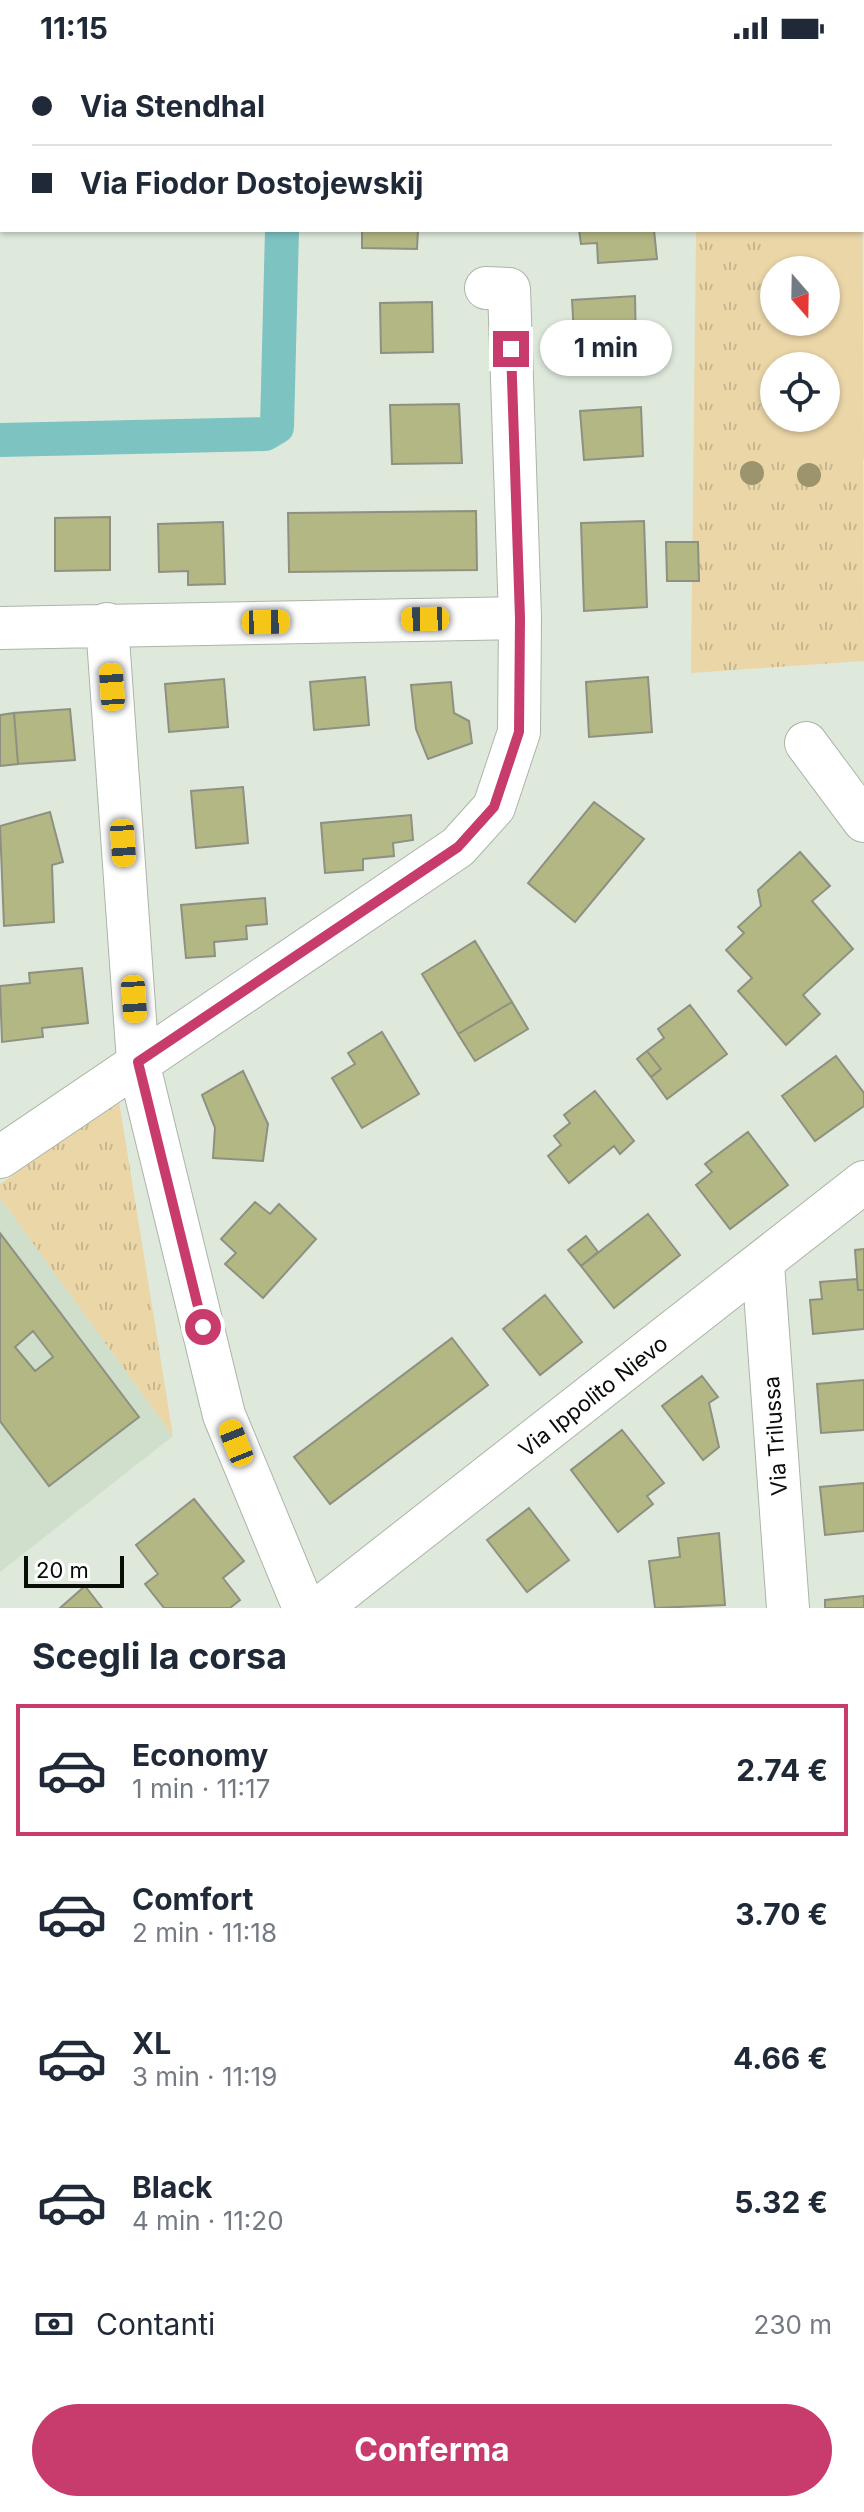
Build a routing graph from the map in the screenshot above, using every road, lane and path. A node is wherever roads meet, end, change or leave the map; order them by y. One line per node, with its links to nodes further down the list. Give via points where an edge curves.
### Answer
1 (486, 288): 2 (street, via 509,289)
2 (520, 618): 3 (street); 7 (street, via 519,732 494,807 458,847)
3 (107, 624): 4 (street); 7 (street)
4 (0, 628)
5 (806, 743): 6 (street)
6 (864, 821)
7 (138, 1062): 8 (street); 11 (street, via 224,1415)
8 (0, 1157)
9 (864, 1182): 10 (street, Via Ippolito Nievo)
10 (763, 1264): 12 (street, Via Ippolito Nievo); 13 (street, Via Trilussa)
11 (304, 1608)
12 (320, 1608)
13 (788, 1608)

